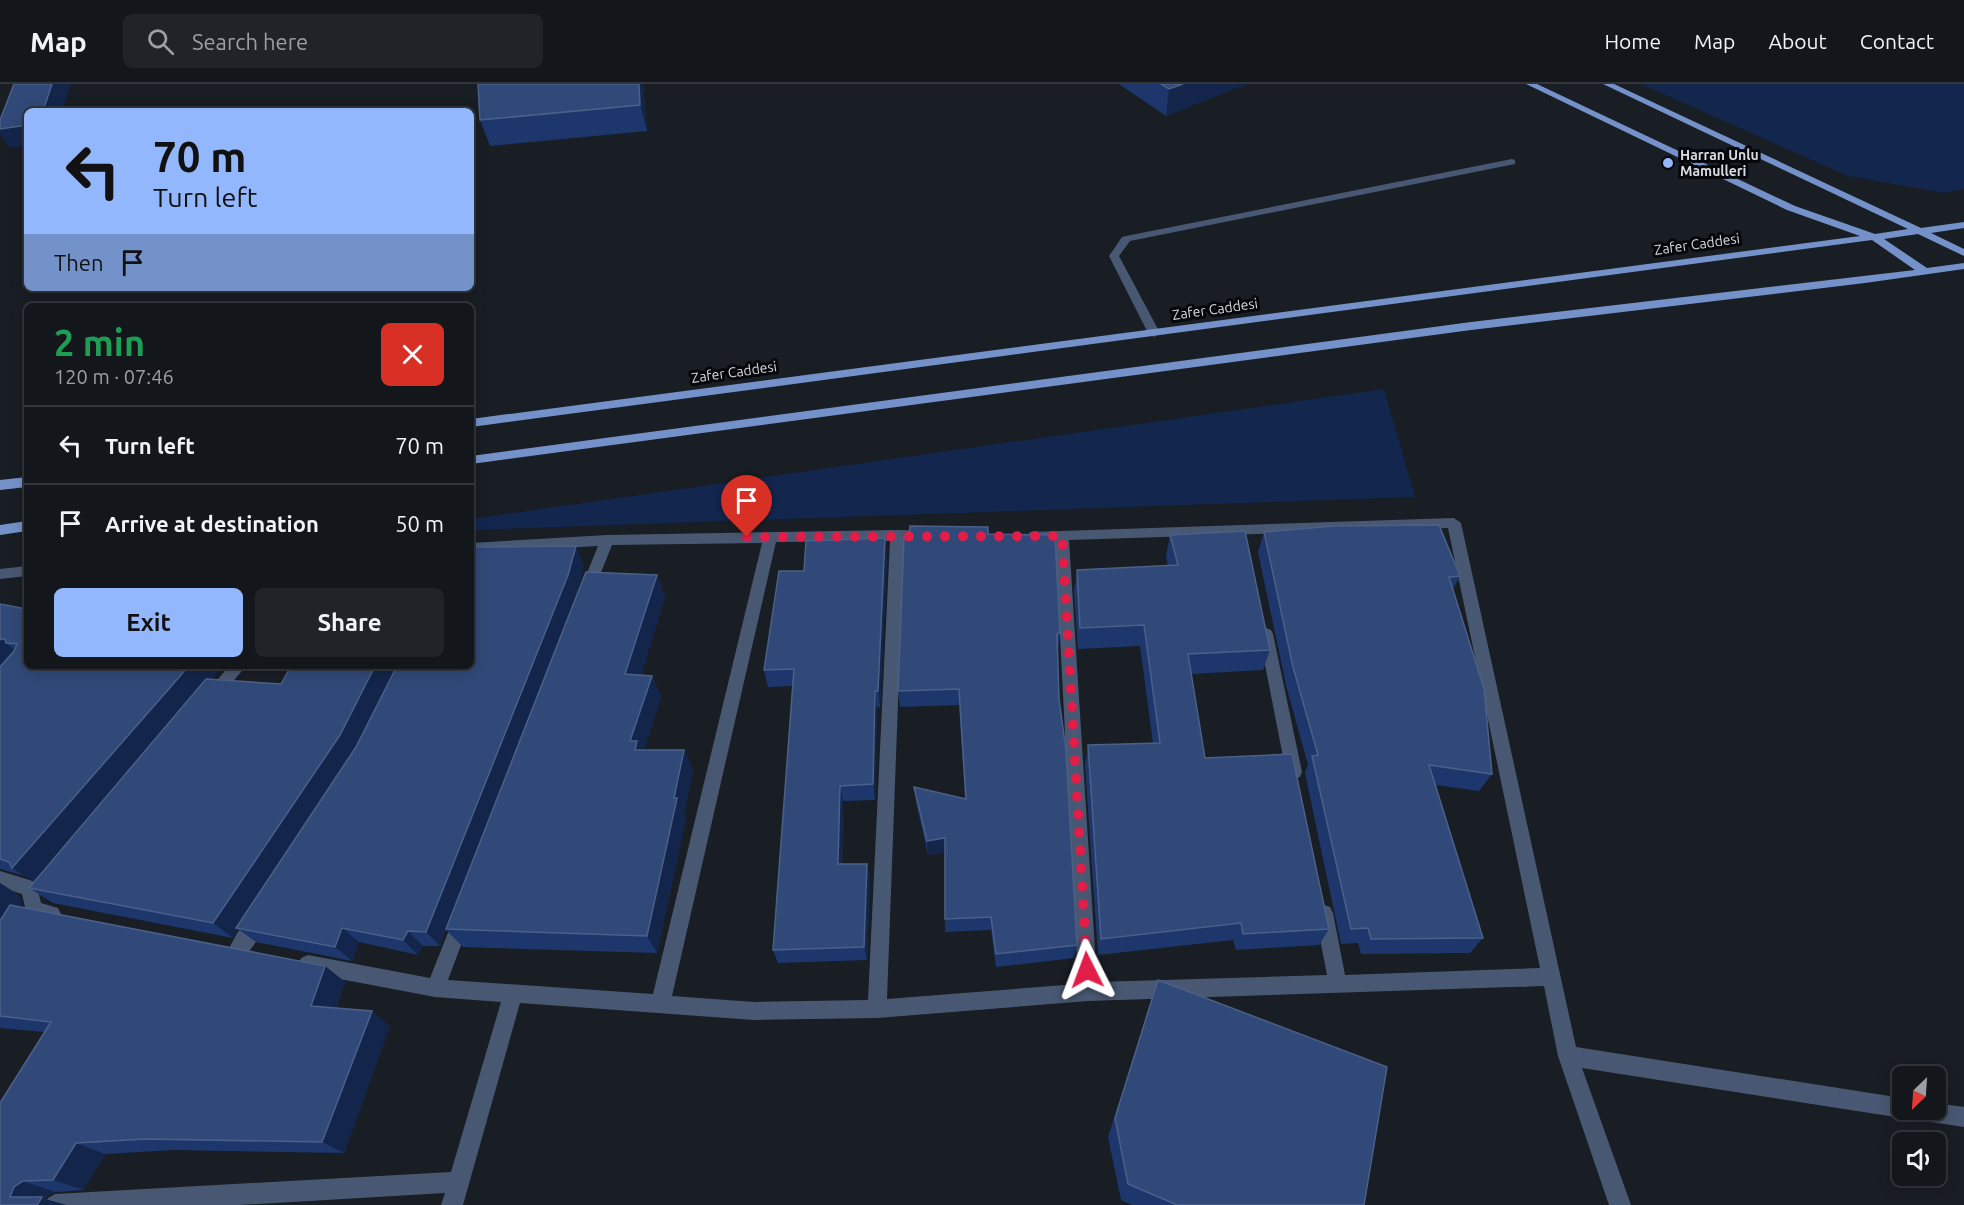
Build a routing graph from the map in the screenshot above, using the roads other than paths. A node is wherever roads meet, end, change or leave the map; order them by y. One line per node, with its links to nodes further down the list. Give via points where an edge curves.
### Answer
1 (1530, 84): 6 (main road, via 1791,208)
2 (1607, 84): 5 (main road)
3 (1512, 162): 10 (street, via 1126,239 1114,256)
4 (1964, 225): 5 (main road, Zafer Caddesi)
5 (1918, 231): 6 (main road, Zafer Caddesi); 7 (main road)
6 (1874, 237): 9 (main road); 10 (main road, Zafer Caddesi)
7 (1964, 254)
8 (1964, 266): 9 (main road)
9 (1926, 272): 12 (main road, via 1472,326)
10 (1154, 333): 11 (main road, Zafer Caddesi)
11 (474, 423)
12 (474, 460)
13 (24, 482): 14 (main road)
14 (0, 485)
15 (24, 526): 16 (main road)
16 (0, 530)
17 (897, 535): 18 (street); 21 (street); 49 (street)
18 (944, 535)
19 (1015, 536): 20 (street)
20 (1062, 536): 43 (street, via 1245,535 1454,523); 46 (street)
21 (770, 537): 22 (street); 48 (street)
22 (607, 540): 23 (street); 26 (street)
23 (474, 548)
24 (24, 571): 25 (street)
25 (0, 574)
26 (582, 606)
27 (1263, 622): 30 (street)
28 (235, 669): 29 (street)
29 (200, 711)
30 (1297, 785)
31 (0, 879): 35 (street, via 30,888)
32 (48, 892): 35 (street)
33 (468, 901): 45 (street)
34 (1321, 902): 44 (street)
35 (33, 910): 37 (street); 38 (street)
36 (264, 911): 40 (street)
37 (67, 917)
38 (22, 928)
39 (214, 946): 40 (street)
40 (237, 951): 41 (street)
41 (261, 955)
42 (295, 962): 45 (street)
43 (1552, 977): 44 (street); 50 (street)
44 (1338, 984): 46 (street)
45 (435, 988): 47 (street)
46 (1088, 992): 49 (street)
47 (513, 994): 48 (street); 54 (street)
48 (660, 1006): 49 (street, via 754,1011)
49 (877, 1009)
50 (1568, 1056): 51 (street); 57 (street)
51 (1892, 1106)
52 (1946, 1114): 53 (street)
53 (1964, 1117)
54 (458, 1182): 55 (street); 56 (street)
55 (55, 1205)
56 (452, 1205)
57 (1620, 1205)

